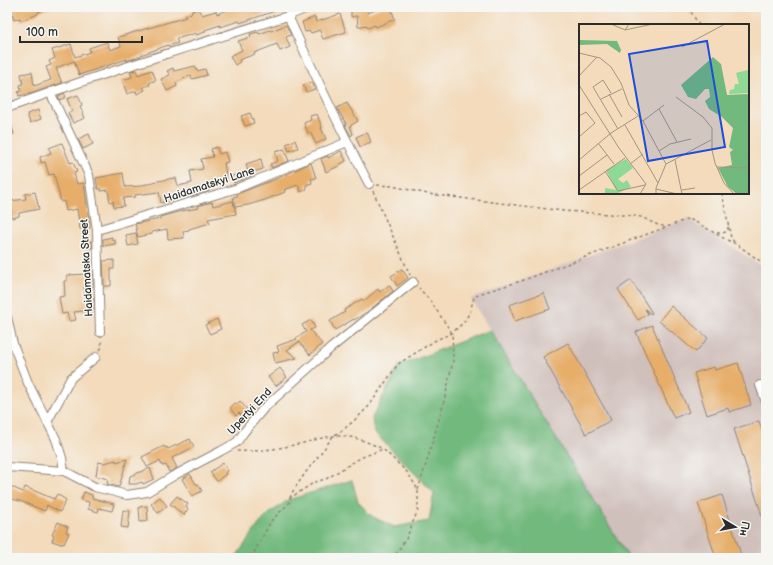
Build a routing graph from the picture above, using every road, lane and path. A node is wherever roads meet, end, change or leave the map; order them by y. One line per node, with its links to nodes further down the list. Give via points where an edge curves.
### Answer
1 (308, 7): 3 (street)
2 (688, 7): 4 (path)
3 (288, 16): 5 (street); 7 (street)
4 (698, 24)
5 (50, 92): 6 (street); 12 (street, Haidamatska Street, via 89,175)
6 (7, 108)
7 (347, 142): 8 (street); 12 (street, Haidamatskyi Lane, via 238,188)
8 (370, 184): 11 (path, via 564,211 644,218); 16 (path)
9 (722, 194): 10 (path)
10 (729, 226): 13 (path, via 726,232); 14 (path, via 731,238)
11 (667, 227): 13 (path, via 688,219); 19 (path, via 482,293 474,297 464,322)
12 (97, 230): 18 (street, Haidamatska Street)
13 (715, 234): 14 (path)
14 (736, 244): 15 (path)
15 (766, 265)
16 (413, 282): 19 (path); 28 (street, Upertyi End, via 331,348 264,408 237,442 147,492 127,495 101,489)
17 (7, 317): 23 (street, via 13,344)
18 (100, 332): 20 (path, via 102,347)
19 (452, 332): 24 (path, via 398,364 369,406); 29 (path, via 453,361 449,381)
20 (96, 357): 23 (street, via 71,378)
21 (760, 385): 22 (street)
22 (766, 402)
23 (47, 422): 28 (street, via 56,439)
24 (333, 436): 25 (path, via 362,440); 26 (path, via 292,446 251,452); 30 (path)
25 (383, 449): 29 (path, via 408,473); 30 (path, via 360,458)
26 (236, 451)
27 (7, 467): 28 (street, Upertyi End)
28 (64, 471)
29 (418, 490): 32 (path, via 418,510 406,539)
30 (290, 498): 31 (path, via 290,502 271,520)
31 (251, 558)
32 (393, 558)

